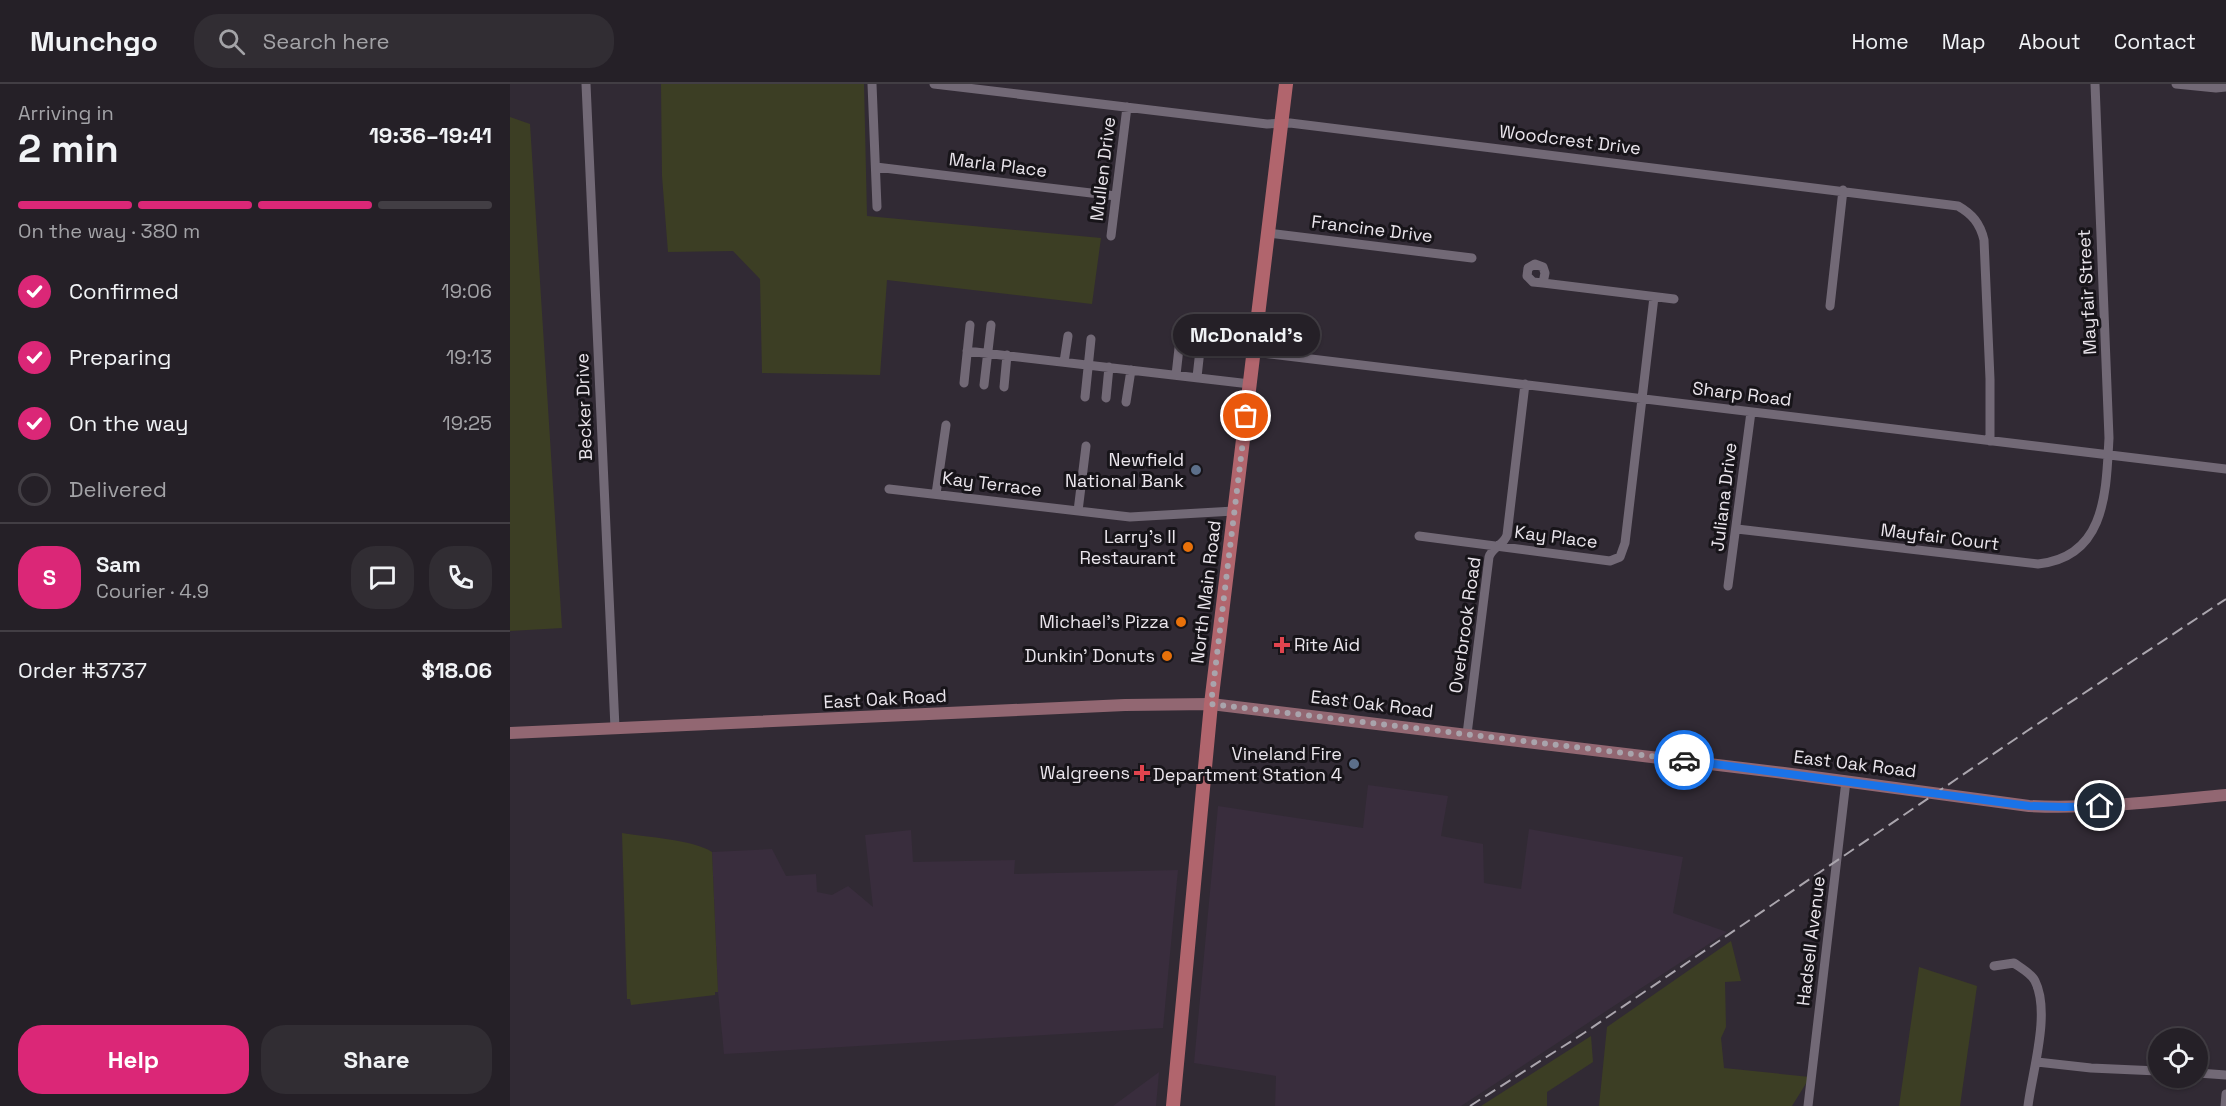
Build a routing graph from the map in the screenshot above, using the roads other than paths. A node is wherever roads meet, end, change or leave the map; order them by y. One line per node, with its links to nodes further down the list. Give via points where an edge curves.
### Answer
1 (586, 84): 62 (street, Becker Drive)
2 (872, 84): 10 (street)
3 (934, 84): 8 (street, Woodcrest Drive)
4 (1286, 84): 9 (main road, North Main Road)
5 (2095, 84): 50 (street, Mayfair Street)
6 (2176, 84): 7 (street)
7 (2226, 87)
8 (1127, 107): 9 (street, Woodcrest Drive); 12 (street, Mullen Drive)
9 (1281, 123): 11 (street, Woodcrest Drive); 14 (main road, North Main Road)
10 (876, 167): 12 (street, Marla Place); 13 (street)
11 (1843, 190): 20 (street); 48 (street, Woodcrest Drive, via 1947,203 1966,211 1980,226 1984,240)
12 (1116, 196): 15 (street, Mullen Drive)
13 (877, 207)
14 (1268, 233): 16 (street, Francine Drive); 28 (main road, North Main Road)
15 (1111, 236)
16 (1472, 258)
17 (1543, 283): 18 (street)
18 (1654, 297): 19 (street); 44 (street)
19 (1674, 299)
20 (1830, 306)
21 (970, 325): 27 (street)
22 (991, 325): 29 (street)
23 (1068, 336): 31 (street)
24 (1091, 339): 32 (street)
25 (1179, 348): 35 (street)
26 (1200, 350): 36 (street)
27 (967, 351): 29 (street); 37 (street)
28 (1254, 352): 38 (main road, North Main Road); 39 (street, Sharp Road)
29 (988, 353): 30 (street); 40 (street)
30 (1007, 355): 31 (street); 41 (street)
31 (1064, 362): 32 (street)
32 (1088, 364): 33 (street); 42 (street)
33 (1109, 367): 34 (street); 43 (street)
34 (1131, 370): 35 (street); 45 (street)
35 (1176, 375): 36 (street)
36 (1197, 377): 38 (street)
37 (964, 383)
38 (1250, 384): 56 (main road, North Main Road)
39 (1525, 384): 44 (street, Sharp Road); 59 (street, Overbrook Road, via 1508,535)
40 (984, 385)
41 (1004, 387)
42 (1086, 397)
43 (1106, 398)
44 (1642, 399): 46 (street, Sharp Road); 59 (street, Kay Place, via 1623,553 1610,561)
45 (1126, 402)
46 (1751, 412): 48 (street, Sharp Road); 57 (street, Juliana Drive)
47 (946, 426): 53 (street)
48 (1990, 441): 50 (street, Sharp Road)
49 (1086, 446): 55 (street)
50 (2108, 455): 51 (street, Sharp Road); 54 (street, Mayfair Street)
51 (2226, 469)
52 (889, 489): 53 (street, Kay Terrace)
53 (936, 494): 55 (street, Kay Terrace)
54 (2103, 498): 57 (street, Mayfair Court, via 2100,518 2088,538 2070,555 2038,564)
55 (1078, 511): 56 (street, Kay Terrace, via 1130,517)
56 (1234, 511): 61 (main road, North Main Road)
57 (1737, 529): 60 (street, Juliana Drive)
58 (1419, 536): 59 (street, Kay Place)
59 (1498, 546): 64 (street, Overbrook Road, via 1489,557)
60 (1728, 586)
61 (1211, 704): 62 (street, East Oak Road); 64 (street, East Oak Road); 73 (main road, North Main Road)
62 (615, 728): 63 (street, East Oak Road)
63 (510, 733)
64 (1467, 734): 65 (street, East Oak Road)
65 (1846, 781): 66 (street, East Oak Road, via 2029,806 2065,807); 74 (street, Hadsell Avenue)
66 (2226, 795)
67 (1994, 966): 68 (street, via 2014,963 2034,979 2042,999)
68 (2037, 1062): 69 (street); 75 (street)
69 (2148, 1070)
70 (2208, 1074): 71 (street)
71 (2226, 1075)
72 (2226, 1094): 76 (street)
73 (1173, 1106)
74 (1808, 1106)
75 (2028, 1106)
76 (2226, 1106)

